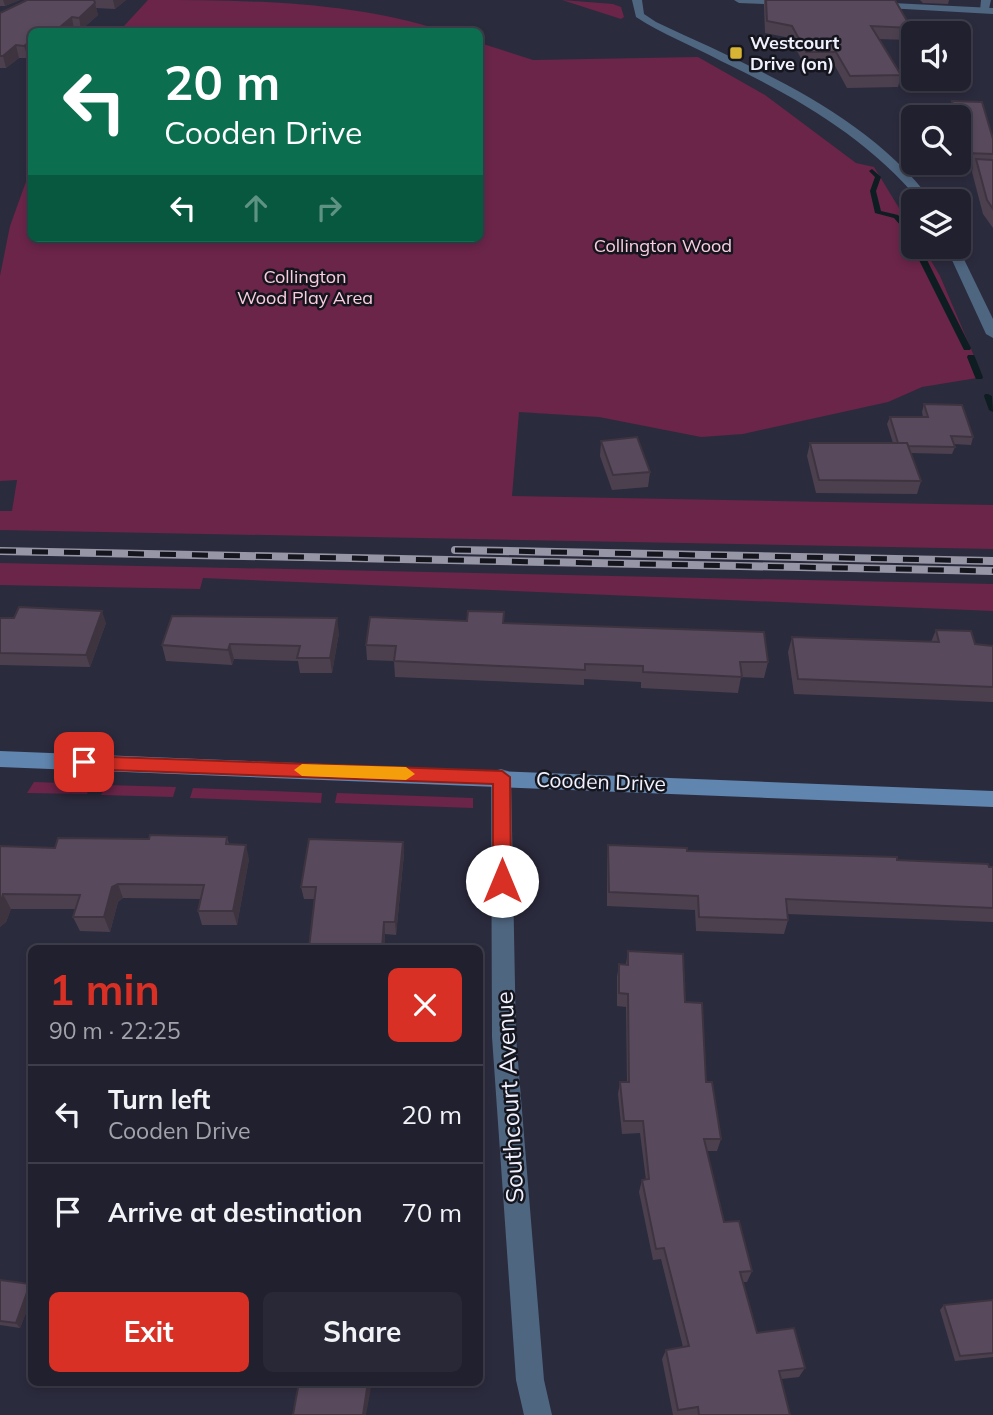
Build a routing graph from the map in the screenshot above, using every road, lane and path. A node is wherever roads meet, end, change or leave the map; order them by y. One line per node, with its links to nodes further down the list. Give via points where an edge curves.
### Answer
1 (638, 0): 6 (street, via 639,15 653,24 768,80 864,138 896,163)
2 (739, 0): 3 (street)
3 (802, 2)
4 (862, 4): 5 (street)
5 (988, 7)
6 (917, 189)
7 (958, 259): 8 (street)
8 (993, 334)
9 (0, 759): 10 (main road, Cooden Drive)
10 (502, 777): 11 (main road, Cooden Drive); 12 (street, Southcourt Avenue, via 504,1037 530,1380)
11 (993, 799)
12 (538, 1415)

